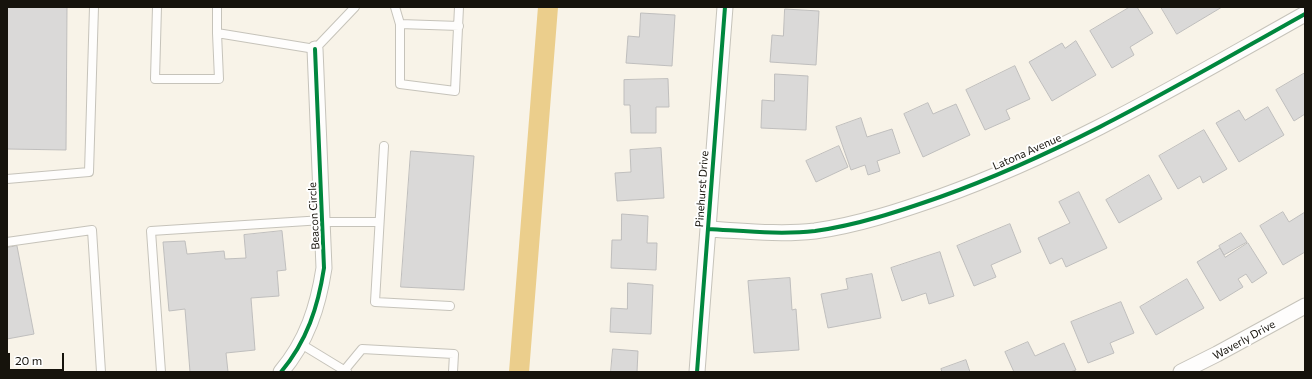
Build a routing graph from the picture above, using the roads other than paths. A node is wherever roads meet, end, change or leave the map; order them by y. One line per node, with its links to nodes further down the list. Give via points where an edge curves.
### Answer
1 (94, 7): 14 (lane, via 89,172)
2 (157, 7): 11 (lane, via 155,79 219,79)
3 (217, 7): 11 (lane)
4 (355, 7): 12 (lane)
5 (395, 7): 9 (lane)
6 (460, 7): 10 (lane)
7 (725, 7): 17 (street, Pinehurst Drive)
8 (1305, 14): 17 (street, Latona Avenue, via 1107,124 1043,156 909,208 868,220 814,231 773,233)
9 (400, 24): 10 (lane); 10 (lane, via 400,84 455,91)
10 (459, 26)
11 (217, 33): 12 (lane)
12 (315, 49): 15 (street, Beacon Circle)
13 (384, 146): 16 (lane)
14 (7, 179)
15 (323, 221): 16 (lane); 21 (street, Beacon Circle, via 324,268 320,296); 24 (lane, via 151,231)
16 (379, 222): 19 (lane, via 375,302)
17 (708, 229): 27 (street, Pinehurst Drive)
18 (7, 242): 23 (lane, via 92,230)
19 (450, 306)
20 (1305, 306): 28 (street, Waverly Drive)
21 (301, 344): 22 (lane); 25 (street, Beacon Circle)
22 (344, 371): 26 (lane, via 362,349 454,354)
23 (101, 372)
24 (161, 372)
25 (281, 372)
26 (453, 372)
27 (697, 372)
28 (1181, 372)

